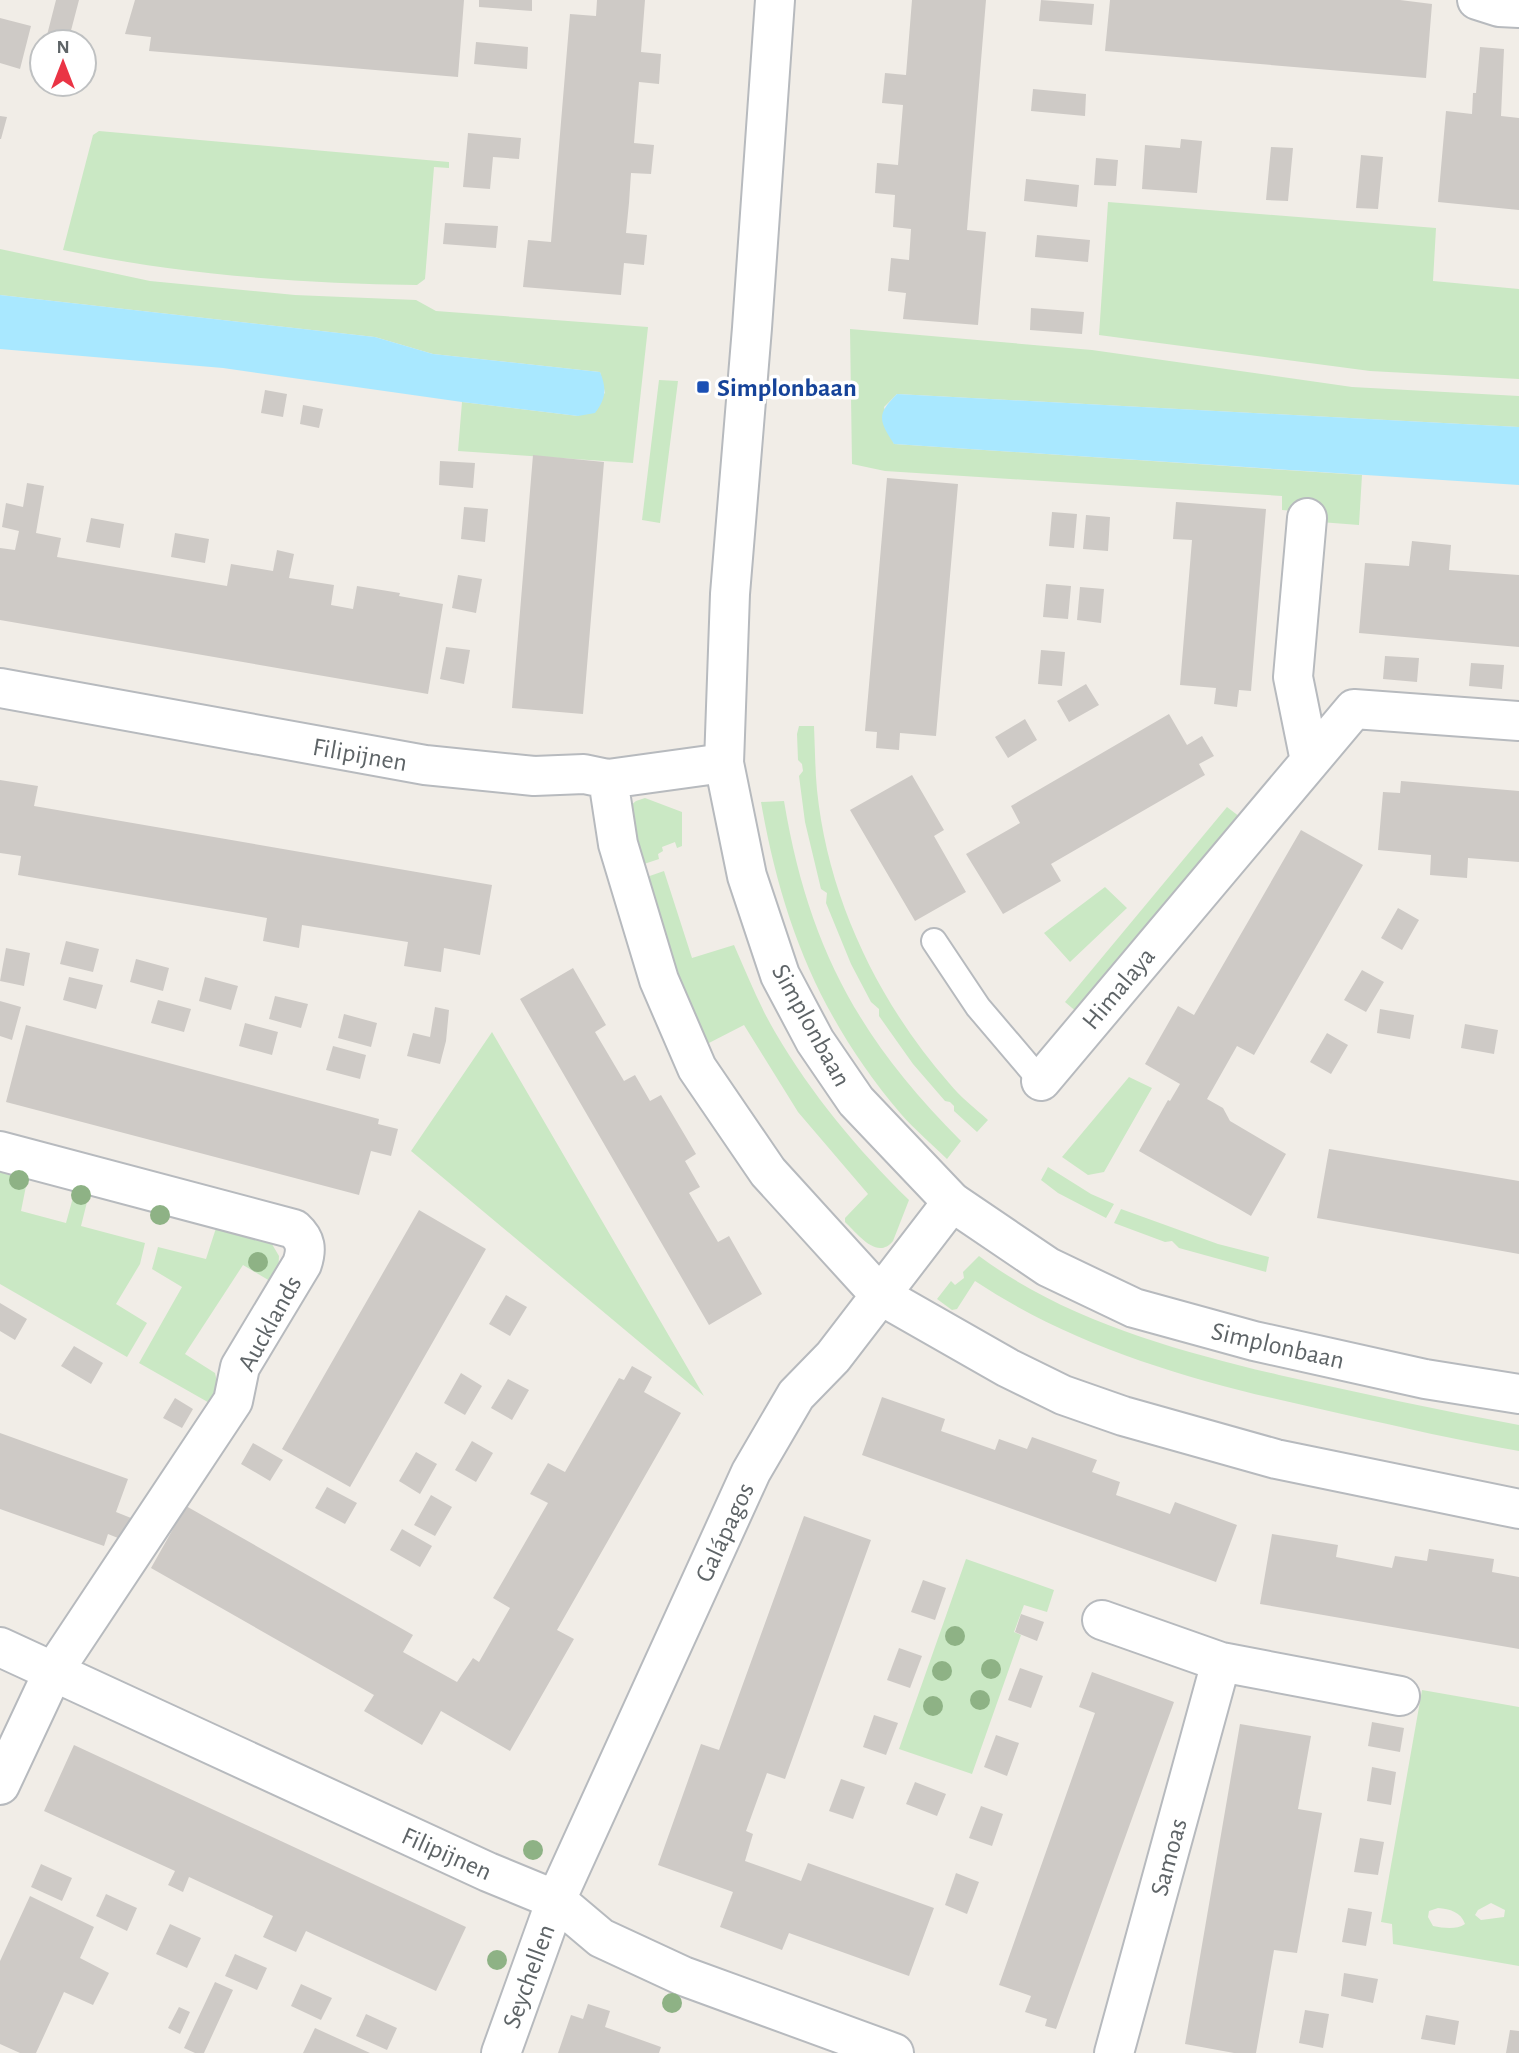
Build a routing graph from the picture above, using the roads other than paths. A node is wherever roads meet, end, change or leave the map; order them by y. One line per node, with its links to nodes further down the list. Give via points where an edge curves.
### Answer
1 (775, 0): 8 (street, Simplonbaan, via 730,594)
2 (1477, 0): 3 (street)
3 (1519, 8)
4 (1307, 518): 7 (street, via 1293,677)
5 (0, 688): 9 (street, Filipijnen, via 425,765)
6 (1519, 721): 7 (street, Himalaya, via 1354,709)
7 (1310, 761): 11 (street, Himalaya)
8 (724, 763): 9 (street, Filipijnen); 13 (street, Simplonbaan, via 747,876 780,975 815,1041 856,1101)
9 (608, 779): 14 (street, via 618,844 655,968 697,1068 768,1172)
10 (934, 941): 11 (lane, Himalaya, via 978,1007)
11 (1041, 1081)
12 (0, 1151): 20 (street, Aucklands, via 294,1229 305,1242 302,1264 240,1367 233,1401)
13 (952, 1202): 14 (street, Galápagos); 15 (street, Simplonbaan, via 1048,1267 1134,1308 1267,1344 1425,1379)
14 (880, 1295): 16 (street, via 1008,1368 1063,1395 1123,1416 1276,1459); 23 (street, Galápagos, via 833,1357 796,1395 751,1472)
15 (1519, 1394)
16 (1519, 1509)
17 (1102, 1620): 19 (street)
18 (0, 1647): 20 (street, Filipijnen)
19 (1221, 1662): 21 (street); 26 (street, Samoas)
20 (53, 1672): 22 (street, Aucklands); 23 (street, Filipijnen)
21 (1400, 1696)
22 (0, 1785)
23 (556, 1900): 24 (street, Seychellen); 25 (street, Filipijnen, via 601,1938 683,1976)
24 (501, 2053)
25 (894, 2053)
26 (1114, 2053)

